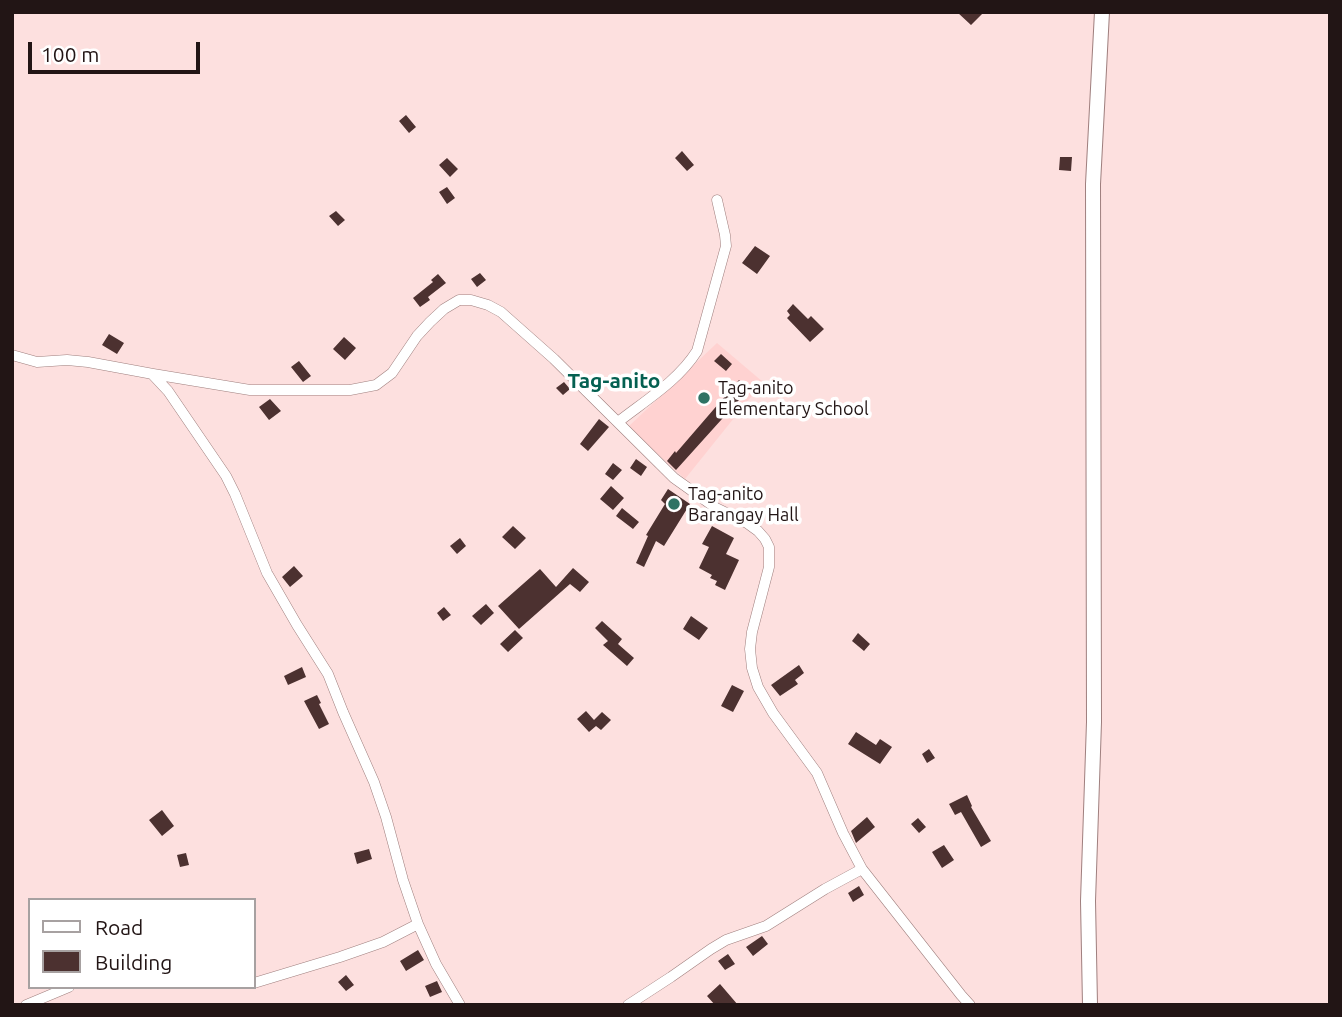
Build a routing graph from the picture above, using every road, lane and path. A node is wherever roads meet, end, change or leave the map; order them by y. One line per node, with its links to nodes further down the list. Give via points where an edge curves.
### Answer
1 (1102, 12): 14 (street, via 1093,184)
2 (717, 200): 5 (street, via 726,246 697,351 678,375)
3 (12, 355): 4 (street, via 37,362 88,362)
4 (153, 374): 5 (street, via 250,390 350,390 376,385 392,373 417,336 444,309 459,300 471,300 488,304 511,320); 7 (street, via 226,476 267,573 328,674 374,782)
5 (618, 422): 6 (street, via 674,478 758,531 769,547 769,567 752,632 752,668 773,713 817,774)
6 (862, 869): 12 (street, via 766,926 726,940); 13 (street)
7 (418, 924): 8 (street, via 383,942); 11 (street)
8 (256, 982)
9 (64, 989): 10 (street)
10 (26, 1005)
11 (460, 1005)
12 (628, 1005)
13 (970, 1005)
14 (1090, 1005)

